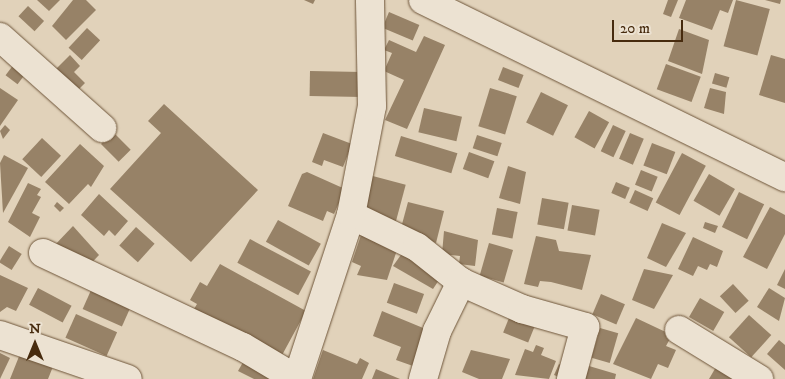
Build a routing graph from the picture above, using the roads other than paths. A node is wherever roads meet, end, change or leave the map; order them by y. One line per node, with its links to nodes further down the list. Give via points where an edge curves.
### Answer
1 (370, 0): 6 (street, via 372,106)
2 (422, 0): 5 (street)
3 (0, 37): 4 (street)
4 (102, 128)
5 (785, 177)
6 (351, 215): 7 (street, via 297,379 243,346); 8 (street, via 417,247)
7 (43, 253)
8 (461, 282): 12 (street, via 437,331); 13 (street, via 522,309 585,327)
9 (679, 330): 14 (street)
10 (0, 334): 11 (street)
11 (128, 379)
12 (424, 379)
13 (571, 379)
14 (759, 379)

